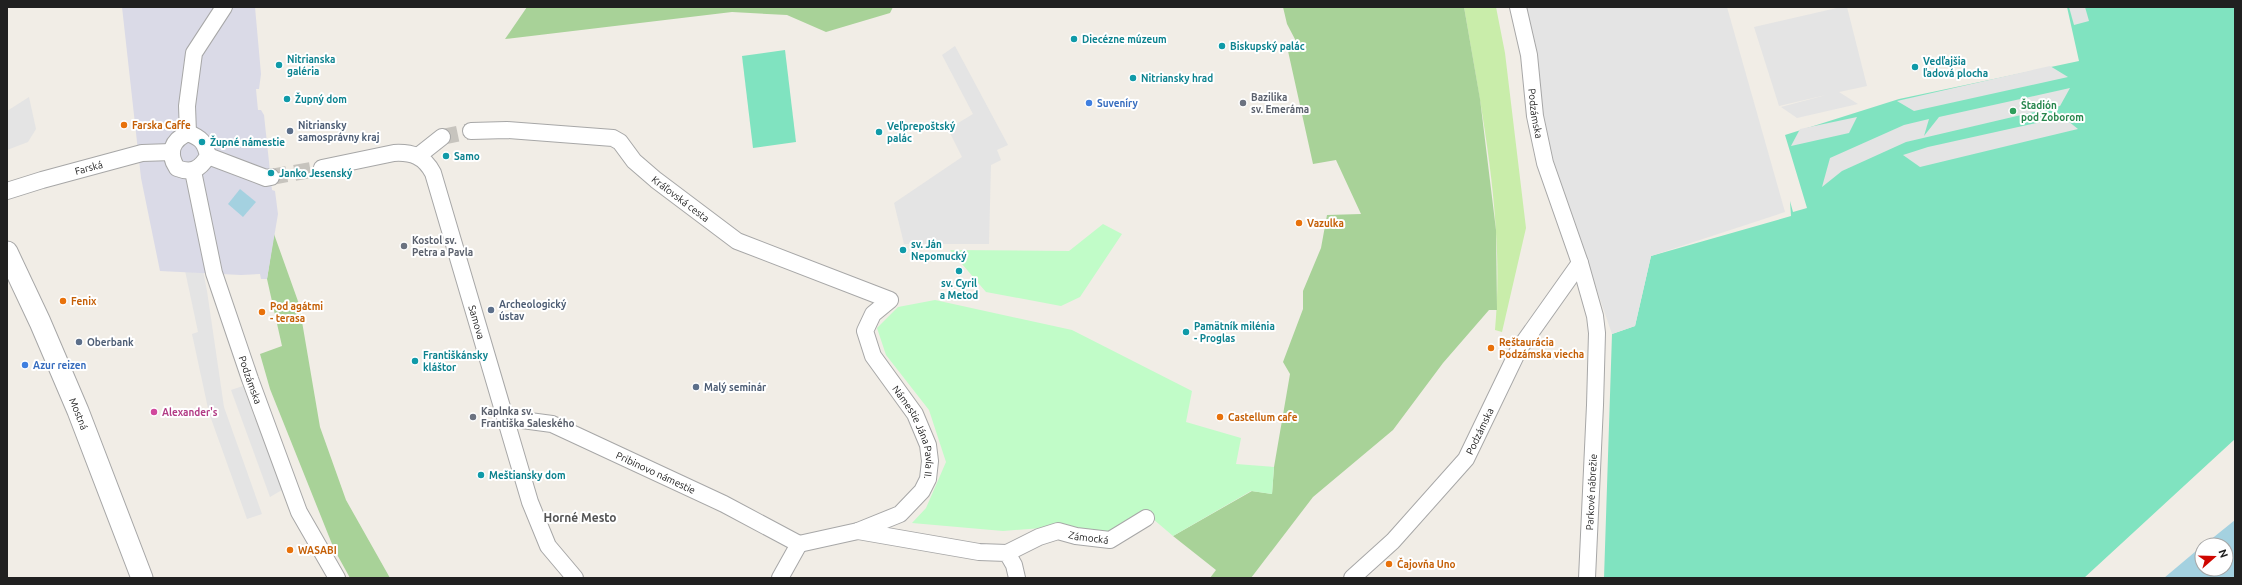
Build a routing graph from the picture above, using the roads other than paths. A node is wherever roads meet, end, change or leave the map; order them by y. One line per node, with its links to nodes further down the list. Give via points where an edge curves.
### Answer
1 (224, 7): 4 (street, via 194,53 187,106)
2 (1518, 7): 14 (street, Podzámska, via 1529,56 1535,116 1545,163)
3 (471, 131): 15 (street, Kráľovská cesta, via 508,130 613,138 634,162 737,241)
4 (188, 133): 6 (street, via 177,138); 7 (street, via 198,136 205,143)
5 (442, 137): 8 (street)
6 (172, 152): 10 (street, via 172,161 177,168); 12 (street, Farská, via 142,153)
7 (208, 156): 10 (street, via 202,166); 11 (street, via 266,178)
8 (418, 156): 9 (street, via 407,152 394,153); 17 (street, Samova, via 428,163 433,173)
9 (322, 168)
10 (194, 171): 23 (street, Podzámska, via 214,273 250,379 299,512)
11 (271, 177)
12 (7, 191)
13 (7, 252): 22 (street, Mostná, via 78,410)
14 (1580, 263): 16 (street, Podzámska, via 1591,298 1597,333); 27 (street, Podzámska, via 1520,349 1466,459 1393,541)
15 (890, 300): 19 (street, Námestie Jána Pavla II., via 873,314 865,331 874,356 915,414 928,445 930,467 922,491 900,514)
16 (1595, 405): 28 (street, Parkové nábrežie)
17 (507, 418): 20 (street, Pribinovo námestie, via 552,424 724,504); 24 (street, Samova, via 530,502 548,546)
18 (1146, 518): 21 (street, Zámocká, via 1110,540 1058,531 1039,537)
19 (858, 531): 20 (street, Námestie Jána Pavla II.); 21 (street, Zámocká, via 979,552)
20 (799, 544): 25 (street)
21 (1007, 553): 26 (street, via 1014,565)
22 (142, 578)
23 (337, 578)
24 (575, 578)
25 (780, 578)
26 (1017, 578)
27 (1352, 578)
28 (1587, 578)

